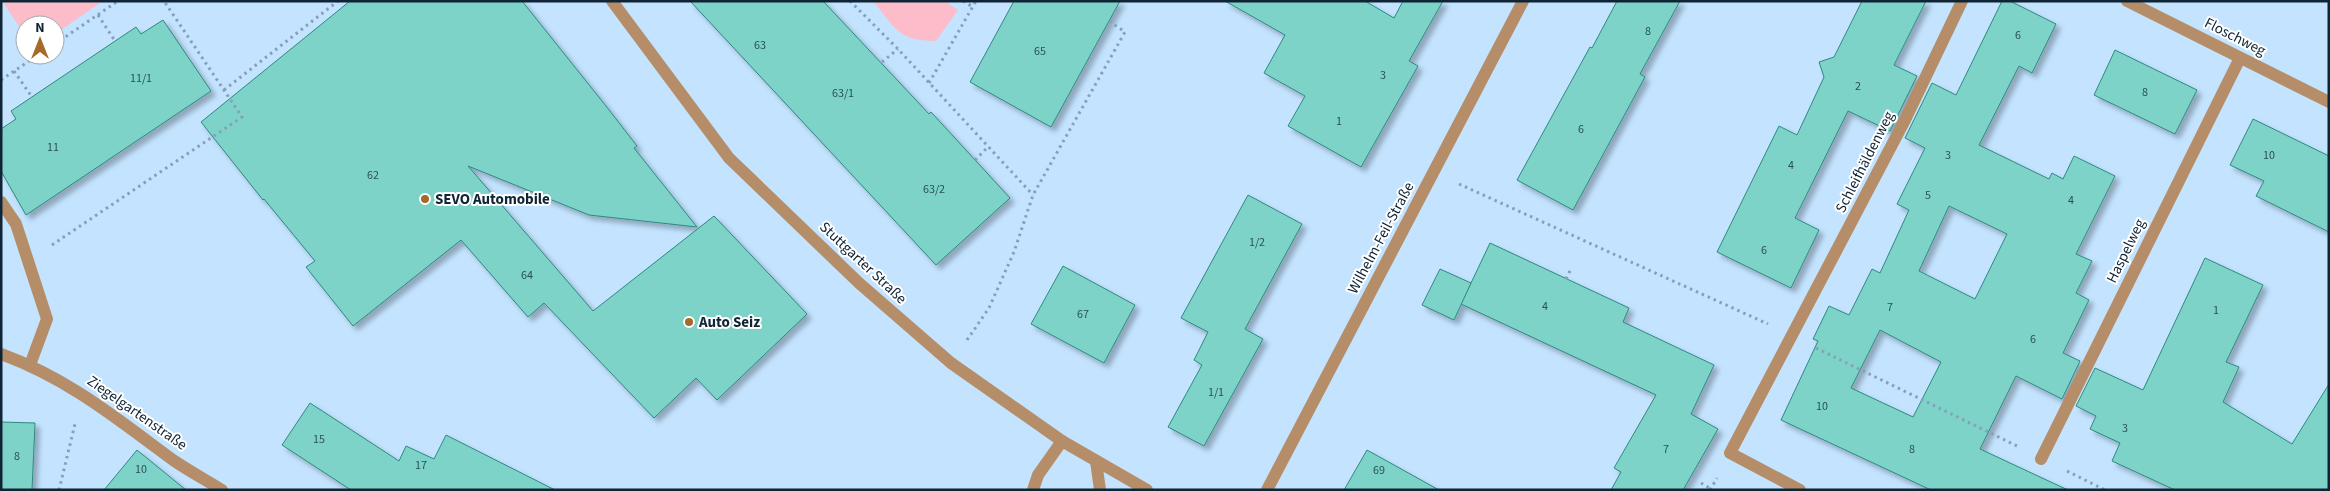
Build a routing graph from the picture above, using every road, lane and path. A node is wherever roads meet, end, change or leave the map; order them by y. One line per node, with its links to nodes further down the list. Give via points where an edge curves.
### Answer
1 (118, 1): 12 (path)
2 (164, 1): 23 (path)
3 (338, 1): 23 (path)
4 (612, 1): 37 (street, Stuttgarter Straße, via 729,158 859,283)
5 (850, 1): 16 (path)
6 (963, 1): 11 (path)
7 (976, 1): 11 (path)
8 (1524, 1): 28 (street, Wilhelm-Feil-Straße)
9 (1962, 1): 35 (street, Schleifhäldenweg, via 1905,120)
10 (2127, 1): 17 (street, Floschweg)
11 (973, 7): 22 (path)
12 (98, 15): 14 (path); 15 (path)
13 (1109, 21): 29 (path, via 1125,32)
14 (65, 37)
15 (115, 41)
16 (898, 49): 18 (path); 22 (path)
17 (2240, 58): 25 (street, Floschweg); 41 (street, Haspelweg)
18 (882, 62)
19 (23, 65): 20 (path)
20 (14, 71): 21 (path); 24 (path)
21 (1, 80)
22 (929, 83): 26 (path)
23 (224, 90): 31 (path, via 242,116)
24 (32, 97)
25 (2329, 102)
26 (988, 147): 27 (path); 29 (path)
27 (975, 160)
28 (1434, 172): 34 (path); 50 (street, Wilhelm-Feil-Straße)
29 (1033, 195): 37 (path, via 1026,222 989,308)
30 (1, 202): 31 (street, via 16,224)
31 (28, 260): 38 (street, via 47,320)
32 (1571, 269): 33 (path)
33 (1566, 279)
34 (1747, 314)
35 (1792, 336): 41 (path); 51 (street, Schleifhäldenweg, via 1730,453)
36 (1, 354): 38 (street, Ziegelgartenstraße)
37 (951, 363): 40 (street, Stuttgarter Straße)
38 (30, 365): 39 (street, Ziegelgartenstraße)
39 (89, 397): 45 (path, via 76,421); 46 (street, Ziegelgartenstraße, via 175,461)
40 (1062, 441): 42 (street, Stuttgarter Straße); 47 (street, via 1038,475)
41 (2041, 459): 52 (path)
42 (1096, 461): 48 (street); 49 (street, Stuttgarter Straße)
43 (1701, 483): 44 (path)
44 (1711, 489)
45 (59, 490)
46 (222, 490)
47 (1033, 490)
48 (1100, 490)
49 (1147, 490)
50 (1267, 490)
51 (1800, 490)
52 (2105, 490)

